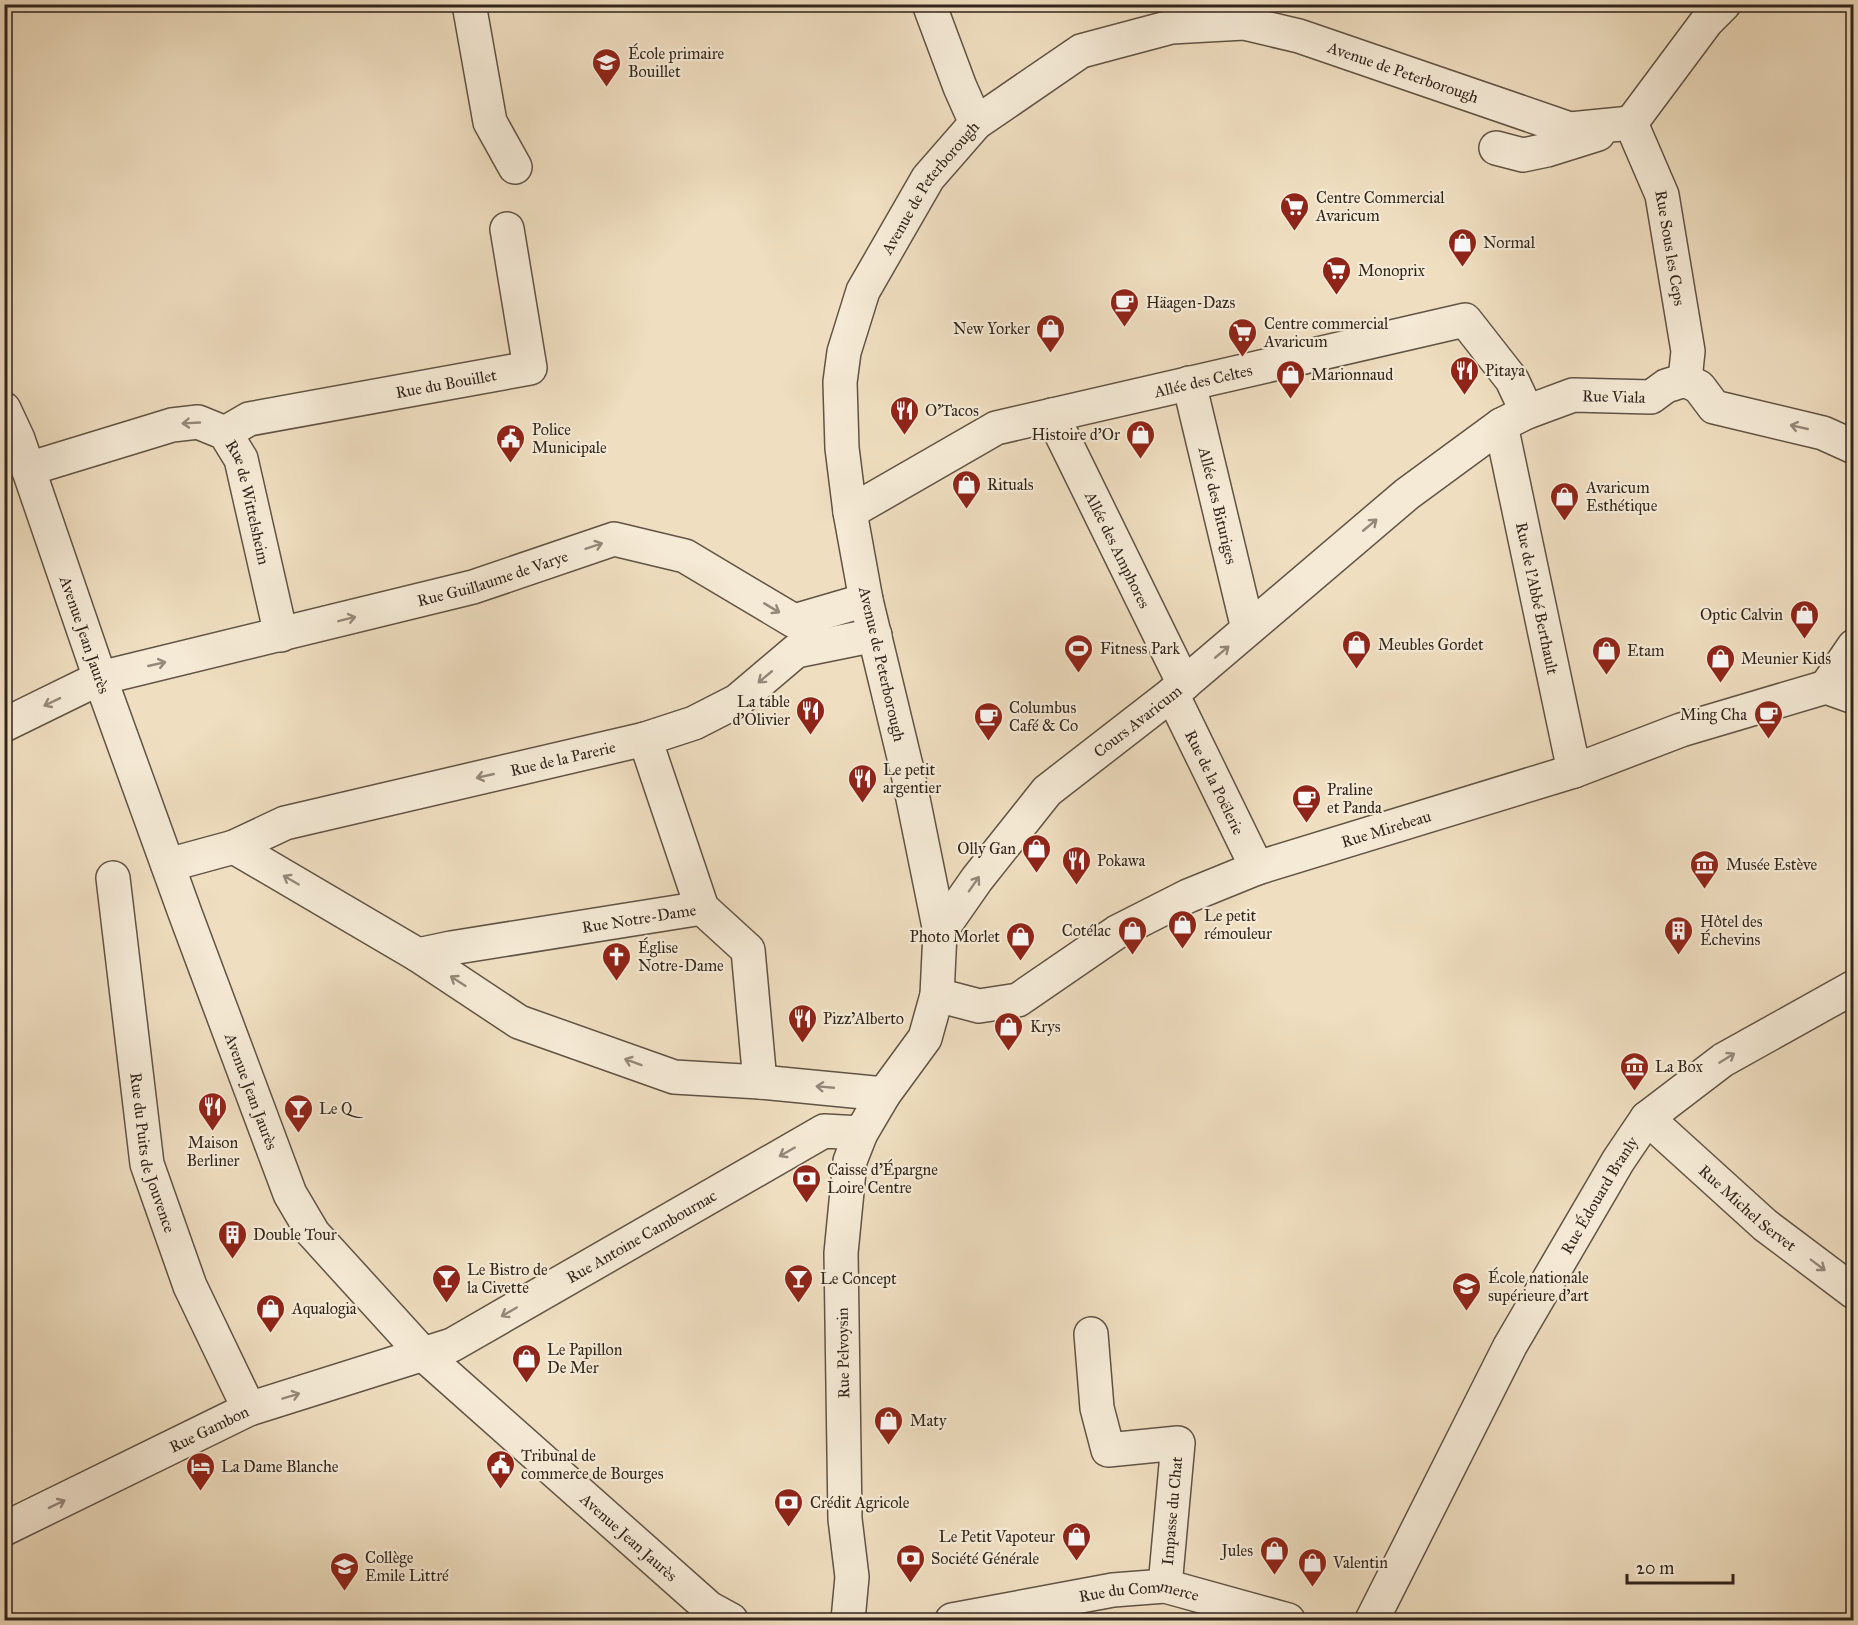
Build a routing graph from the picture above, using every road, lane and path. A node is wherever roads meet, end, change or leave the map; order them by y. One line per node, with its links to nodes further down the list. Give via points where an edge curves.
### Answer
1 (469, 4): 8 (street, via 490,122)
2 (928, 4): 5 (street)
3 (1724, 4): 6 (street)
4 (1173, 16): 5 (street, Avenue de Peterborough, via 1081,51); 6 (street, Avenue de Peterborough, via 1244,23 1299,36 1570,129)
5 (976, 123): 18 (street, Avenue de Peterborough, via 928,178 863,291 844,352 840,381 842,448)
6 (1631, 123): 7 (street, via 1547,150 1518,171); 10 (street, Rue Sous les Ceps, via 1662,195 1688,351)
7 (1493, 157)
8 (515, 167)
9 (507, 229): 15 (street, Rue du Bouillet, via 530,368 249,419)
10 (1684, 380): 14 (street, Rue Viala, via 1651,397 1573,395); 16 (street, one-way to 10, via 1823,432 1714,407 1699,387)
11 (1189, 383): 13 (street, Allée des Celtes); 14 (street, Allée des Celtes, via 1465,320 1512,380); 20 (street, Allée des Bituriges)
12 (4, 409): 17 (street, Avenue Jean Jaurès)
13 (1052, 415): 18 (street, Allée des Celtes, via 996,428); 25 (street, Allée des Amphores)
14 (1514, 418): 20 (street, Cours Avaricum, one-way to 14, via 1407,494); 29 (street, Rue de l'Abbé Berthault)
15 (225, 433): 17 (street, Rue de Wittelsheim, one-way to 17, via 198,422 172,425); 21 (street, Rue de Wittelsheim, via 241,459)
16 (1854, 447)
17 (28, 469): 24 (street, Avenue Jean Jaurès)
18 (850, 512): 19 (street, Avenue de Peterborough)
19 (866, 600): 21 (street, Rue Guillaume de Varye, one-way to 19, via 473,587 614,539 685,556 794,621); 22 (street, Avenue de Peterborough)
20 (1248, 629): 25 (street, Cours Avaricum, one-way to 20)
21 (281, 635): 24 (street, Rue Guillaume de Varye, one-way to 21)
22 (875, 635): 28 (street, Rue de la Parerie, one-way to 28, via 796,651 737,700 694,723); 35 (street, Avenue de Peterborough)
23 (1854, 646): 26 (street)
24 (100, 678): 27 (street, Rue Guillaume de Varye, one-way to 27); 31 (street, Avenue Jean Jaurès)
25 (1178, 689): 32 (street, Rue de la Poëlerie); 35 (street, Cours Avaricum, one-way to 25, via 1047,792)
26 (1840, 692): 29 (street, Rue Mirebeau, via 1681,730)
27 (4, 725)
28 (645, 739): 30 (street, Rue de la Parerie, one-way to 30, via 285,823); 34 (street)
29 (1574, 771): 32 (street, Rue Mirebeau)
30 (234, 847): 31 (street); 36 (street, one-way to 30)
31 (168, 865): 45 (street, Avenue Jean Jaurès, via 291,1194 313,1233)
32 (1257, 868): 38 (street, Rue Mirebeau, via 1188,896 1117,932 1018,1000 979,1006)
33 (113, 878): 46 (street, Rue du Puits de Jouvence, via 147,1164 190,1286)
34 (702, 908): 36 (street, Rue Notre-Dame); 39 (street, Rue Notre-Dame, via 748,950)
35 (940, 932): 38 (street)
36 (418, 955): 39 (street, one-way to 36, via 674,1077 519,1022)
37 (1854, 987): 41 (street, Rue Édouard Branly, one-way to 37, via 1723,1060)
38 (937, 995): 40 (street, via 925,1038)
39 (760, 1082): 40 (street, one-way to 39)
40 (884, 1094): 42 (street, Rue Pelvoysin)
41 (1647, 1118): 43 (street, Rue Michel Servet, one-way to 43, via 1765,1226); 53 (street, Rue Édouard Branly, via 1510,1346)
42 (861, 1133): 45 (street, Rue Antoine Cambournac, one-way to 45, via 824,1131 452,1345); 50 (street, Rue Pelvoysin, via 850,1161 841,1253 845,1519 852,1577)
43 (1854, 1292)
44 (1090, 1334): 48 (street, Impasse du Chat, via 1097,1408 1108,1450 1178,1443)
45 (424, 1354): 46 (street, Rue Gambon, one-way to 45); 49 (street, Avenue Jean Jaurès)
46 (249, 1409): 47 (street, Rue Gambon, one-way to 46)
47 (5, 1528)
48 (1165, 1586): 51 (street, Rue du Commerce, via 1113,1590); 52 (street, Rue du Commerce)
49 (717, 1616)
50 (848, 1620)
51 (952, 1620)
52 (1288, 1620)
53 (1372, 1620)

